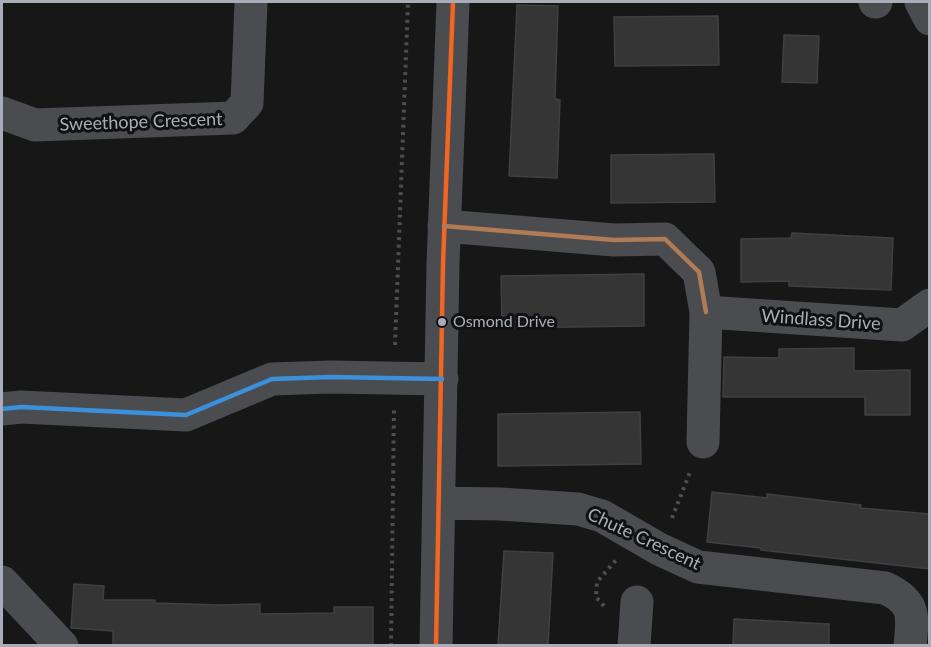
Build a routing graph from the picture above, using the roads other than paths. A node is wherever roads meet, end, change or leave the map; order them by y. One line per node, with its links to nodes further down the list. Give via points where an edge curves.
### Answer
1 (251, 2): 5 (street, Sweethope Crescent, via 247,103 233,118 35,125)
2 (453, 2): 6 (street)
3 (921, 2): 4 (street)
4 (930, 19)
5 (2, 113)
6 (444, 226): 8 (street, via 614,240 665,239 699,272); 9 (street)
7 (930, 305): 8 (street, Windlass Drive, via 902,325)
8 (706, 312): 11 (street)
9 (442, 379): 10 (street, via 272,378 186,415); 12 (street)
10 (2, 409)
11 (703, 442)
12 (440, 503): 15 (street, Chute Crescent, via 578,509 602,516 698,567 885,588); 17 (street)
13 (2, 582): 16 (street)
14 (637, 602): 18 (street)
15 (920, 604): 19 (street, Chute Crescent, via 913,619)
16 (62, 645)
17 (436, 645)
18 (634, 645)
19 (910, 645)

